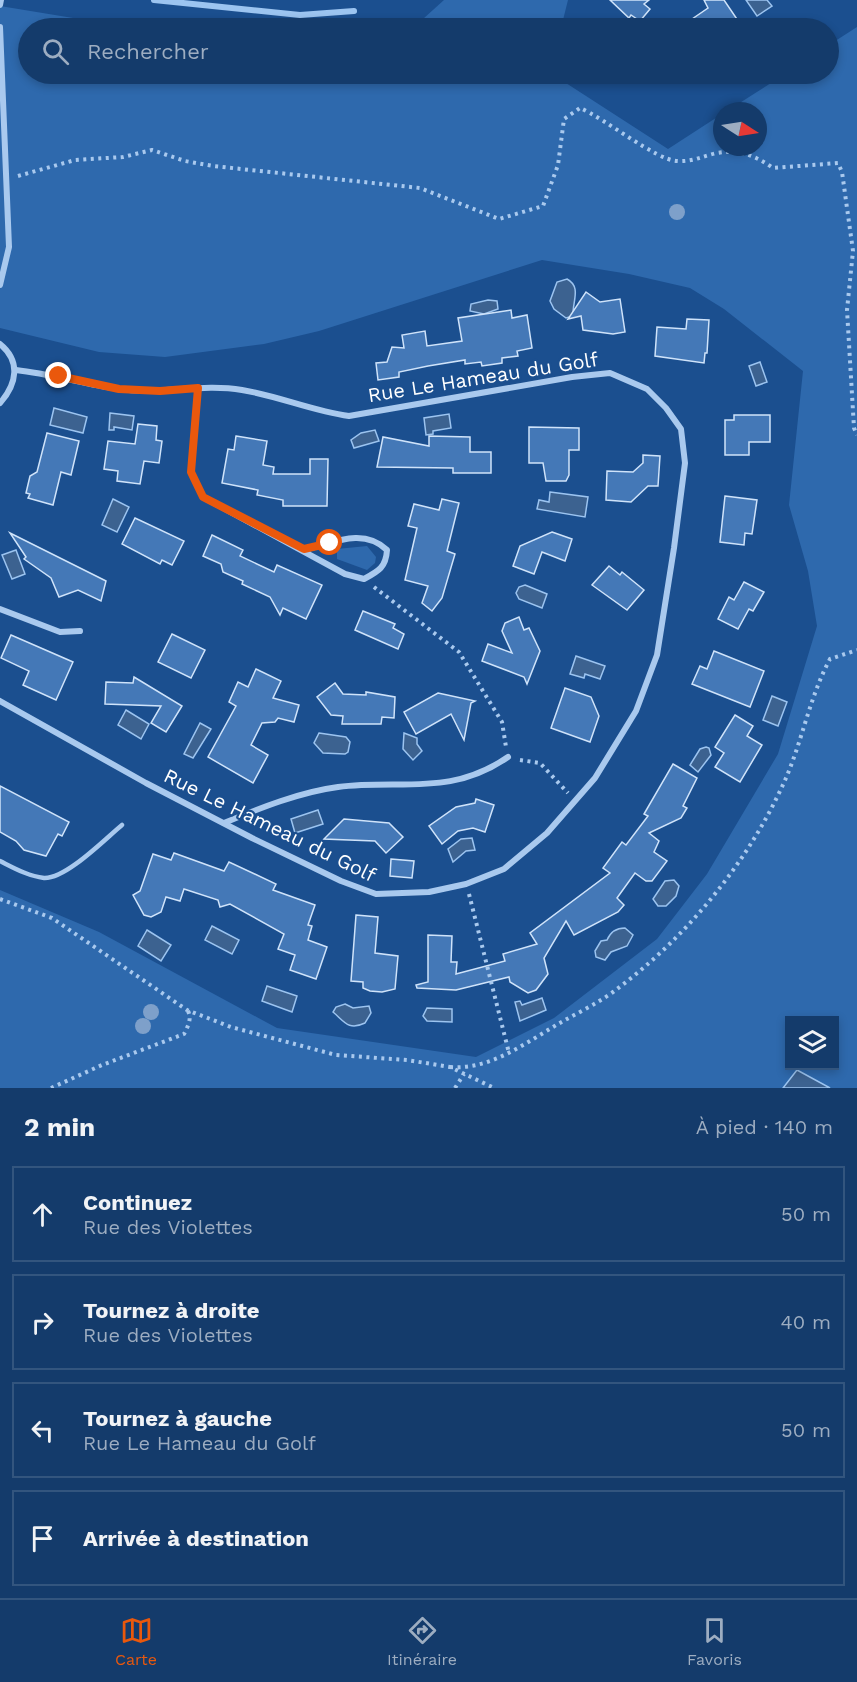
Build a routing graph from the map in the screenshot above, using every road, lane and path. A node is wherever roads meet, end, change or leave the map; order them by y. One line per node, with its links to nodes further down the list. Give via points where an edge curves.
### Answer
1 (1, 0): 2 (street)
2 (0, 5)
3 (0, 27): 4 (street)
4 (7, 180): 5 (street, via 9,247); 10 (path, via 75,159 123,157 152,150 213,166 420,188 500,219 543,206 558,165 564,118 580,108 674,161 697,160 719,153 755,155 773,168 838,163 853,251 848,320)
5 (0, 285)
6 (0, 344): 7 (street, via 11,356)
7 (16, 370): 8 (street, Rue Le Hameau du Golf, via 119,389); 9 (street, via 12,388)
8 (198, 388): 11 (street, via 191,472 203,497); 18 (street, Rue Le Hameau du Golf, via 241,390 349,416 610,373 647,389 666,408 681,429 685,463 657,655 636,711)
9 (0, 403)
10 (857, 435)
11 (304, 549): 12 (street, via 345,574); 12 (street, via 361,536 376,540 387,550 386,561 381,570)
12 (364, 579): 17 (path, via 459,652 502,722)
13 (0, 609): 14 (street, via 60,632)
14 (80, 631)
15 (857, 650): 25 (path, via 830,658 816,685 802,738 785,779 769,813 726,882 658,956 615,991)
16 (0, 701): 19 (street, Rue Le Hameau du Golf)
17 (508, 757): 18 (path, via 540,763); 19 (street, via 490,769 446,783 338,787 271,804)
18 (577, 800): 22 (street, Rue Le Hameau du Golf, via 547,833 504,869)
19 (224, 823): 22 (street, Rue Le Hameau du Golf, via 341,881 376,894 429,892)
20 (122, 825): 21 (lane, via 60,875 35,876)
21 (0, 861)
22 (466, 884): 25 (path)
23 (0, 899): 24 (path, via 52,918)
24 (187, 1010): 26 (path, via 231,1027 336,1055); 28 (path, via 190,1015 184,1034)
25 (509, 1053): 26 (path, via 467,1068)
26 (450, 1067): 27 (path)
27 (464, 1074): 29 (path); 30 (path)
28 (51, 1088)
29 (455, 1088)
30 (494, 1088)

